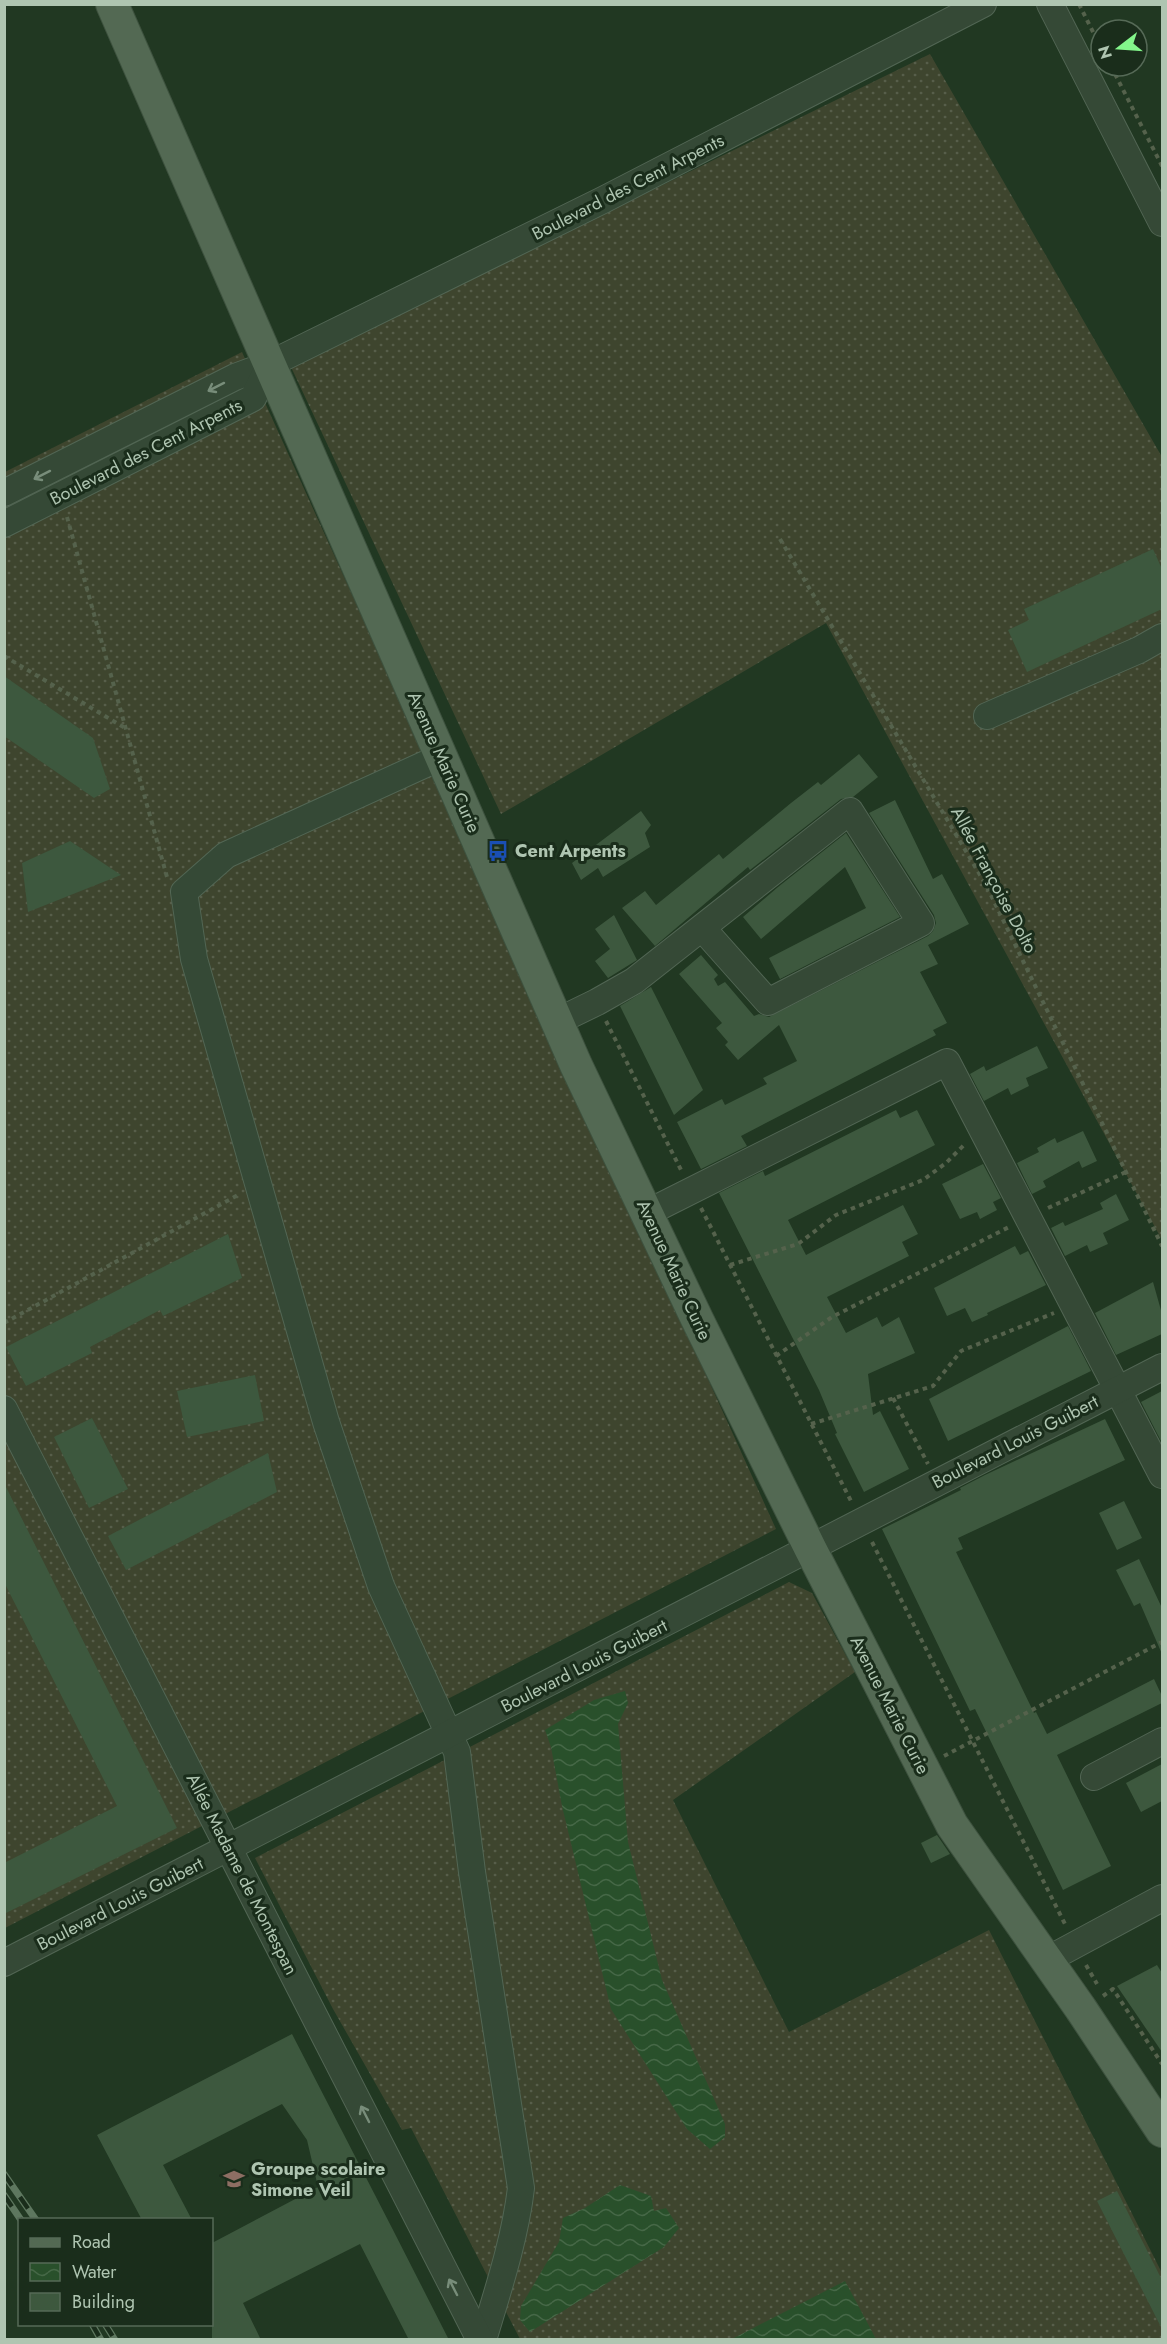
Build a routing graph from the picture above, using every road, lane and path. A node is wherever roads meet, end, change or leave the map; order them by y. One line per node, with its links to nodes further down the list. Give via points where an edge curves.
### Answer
1 (112, 4): 9 (main road, Avenue Marie Curie)
2 (983, 4): 9 (street, Boulevard des Cent Arpents, via 603,200)
3 (1050, 4): 8 (street)
4 (1079, 4): 5 (path)
5 (1089, 24)
6 (1116, 78): 7 (path)
7 (1162, 166)
8 (1162, 223)
9 (270, 364): 10 (street, Boulevard des Cent Arpents, one-way to 10, via 235,377); 11 (street, Boulevard des Cent Arpents, via 253,398); 18 (main road, Avenue Marie Curie)
10 (4, 493)
11 (61, 496): 12 (street, Boulevard des Cent Arpents); 17 (path)
12 (4, 524)
13 (780, 539): 25 (path, Allée Françoise Dolto, via 986,885)
14 (1162, 637): 16 (street)
15 (4, 656): 17 (path)
16 (987, 716)
17 (125, 728): 19 (path)
18 (441, 757): 20 (street, via 225,855); 23 (main road, Avenue Marie Curie)
19 (168, 878): 20 (street)
20 (195, 882): 26 (street, via 184,892 194,959)
21 (703, 929): 21 (street, via 850,811 921,923 768,1002); 22 (street, via 634,981)
22 (597, 1002): 23 (street); 27 (path)
23 (558, 1021): 28 (main road, Avenue Marie Curie)
24 (982, 1127): 27 (street, via 947,1062); 29 (street); 31 (path, via 923,1180 836,1215 798,1244)
25 (1126, 1172): 29 (path); 30 (path, Allée Françoise Dolto)
26 (258, 1184): 33 (path); 45 (street, via 326,1422 381,1586)
27 (692, 1191): 28 (street); 31 (path)
28 (647, 1213): 43 (main road, Avenue Marie Curie)
29 (1029, 1217): 32 (street); 34 (path, via 832,1317)
30 (1162, 1246)
31 (730, 1265): 34 (path)
32 (1075, 1304): 36 (street); 37 (path, via 961,1351 933,1386)
33 (4, 1323)
34 (776, 1356): 39 (path)
35 (1162, 1367): 36 (street, Boulevard Louis Guibert)
36 (1118, 1389): 40 (street); 41 (street, Boulevard Louis Guibert)
37 (893, 1398): 39 (path); 41 (path)
38 (4, 1409): 50 (street, Allée Madame de Montespan)
39 (811, 1424): 42 (path)
40 (1162, 1475)
41 (937, 1482): 42 (street, Boulevard Louis Guibert)
42 (861, 1522): 43 (street, Boulevard Louis Guibert); 46 (path)
43 (810, 1548): 45 (street, Boulevard Louis Guibert); 48 (main road, Avenue Marie Curie)
44 (1162, 1642): 46 (path)
45 (449, 1735): 50 (street, Boulevard Louis Guibert); 59 (street, via 457,1752 521,2188 497,2295)
46 (972, 1742): 48 (path); 52 (path)
47 (1162, 1742): 49 (street)
48 (922, 1767): 53 (main road, Avenue Marie Curie, via 951,1825)
49 (1094, 1777)
50 (229, 1849): 54 (street, Boulevard Louis Guibert); 59 (street, Allée Madame de Montespan, one-way to 50)
51 (1162, 1898): 52 (street)
52 (1075, 1945): 53 (street); 55 (path)
53 (1047, 1960): 58 (main road, Avenue Marie Curie)
54 (4, 1963)
55 (1098, 1985)
56 (1110, 2005): 57 (path, via 1104,1995 1113,1989)
57 (1162, 2064)
58 (1162, 2131)
59 (481, 2340)

